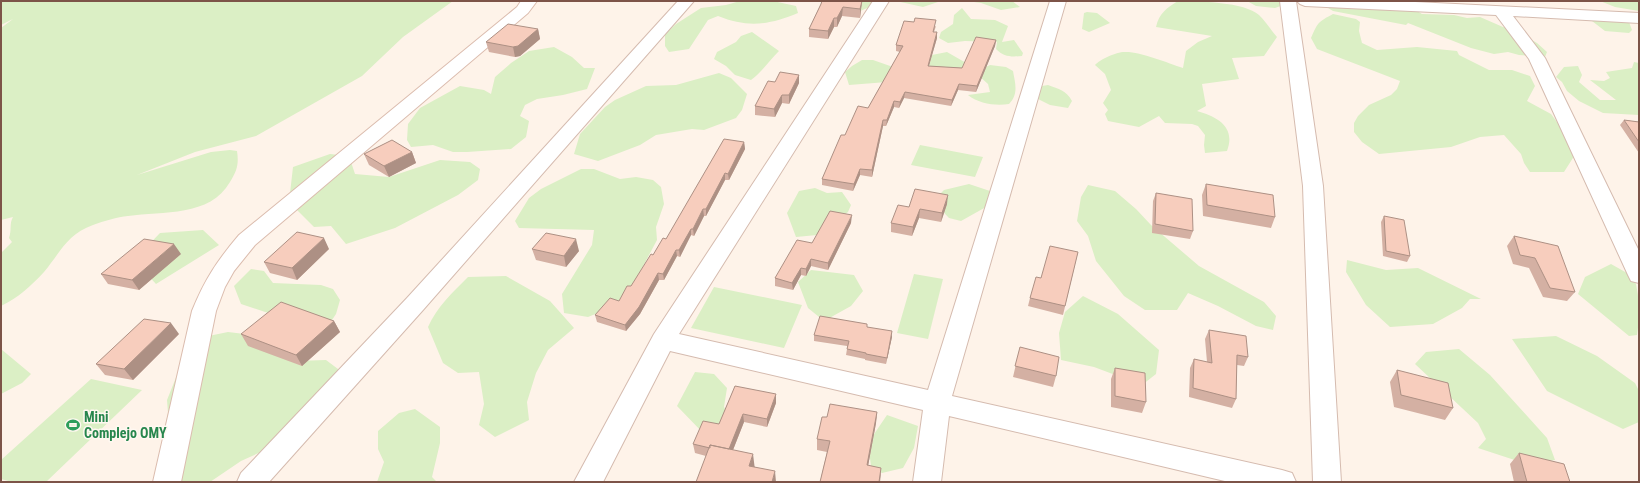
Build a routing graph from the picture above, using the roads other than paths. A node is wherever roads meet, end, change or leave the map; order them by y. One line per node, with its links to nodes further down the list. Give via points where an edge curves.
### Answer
1 (529, 1): 13 (street, via 523,10 247,240 226,266 213,288 204,311)
2 (686, 1): 14 (street, via 415,304)
3 (881, 1): 11 (street)
4 (1058, 1): 12 (street)
5 (1288, 1): 18 (street, via 1313,186)
6 (1306, 1): 7 (street)
7 (1456, 5): 8 (street)
8 (1501, 11): 9 (street); 10 (street, via 1537,58)
9 (1635, 22)
10 (1639, 275)
11 (663, 340): 12 (street); 15 (street)
12 (937, 403): 16 (street); 17 (street)
13 (166, 482)
14 (250, 482)
15 (588, 482)
16 (927, 482)
17 (1282, 482)
18 (1327, 482)

